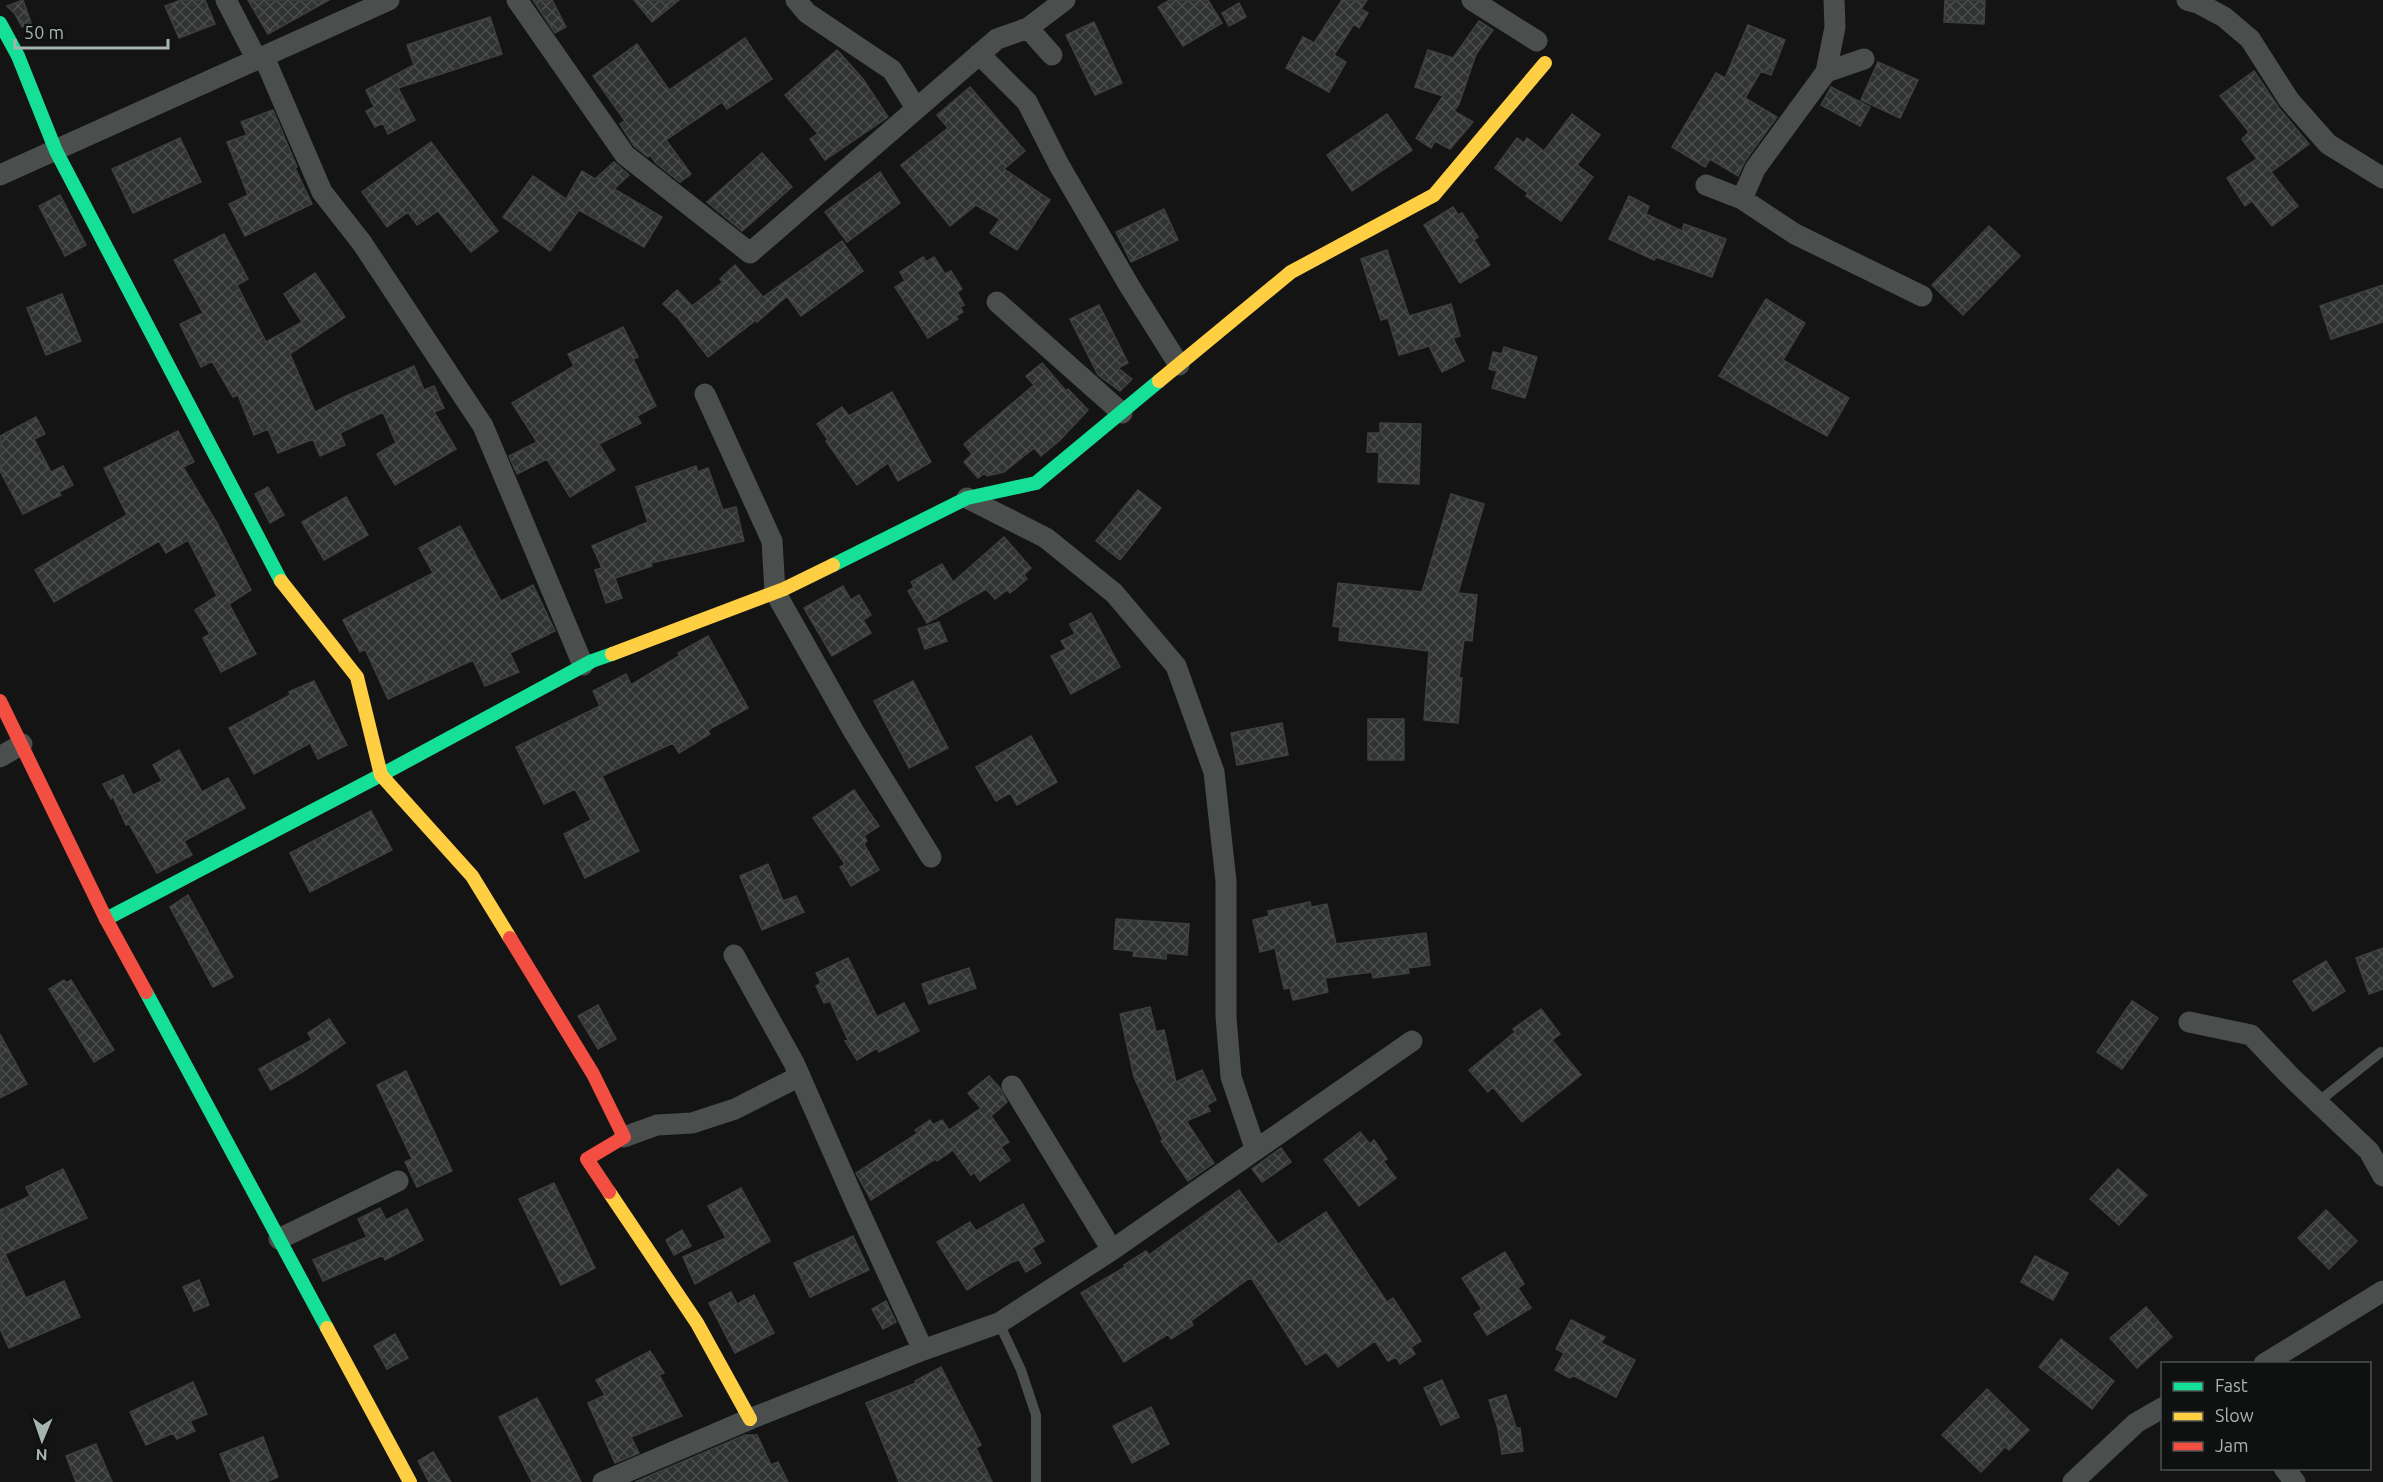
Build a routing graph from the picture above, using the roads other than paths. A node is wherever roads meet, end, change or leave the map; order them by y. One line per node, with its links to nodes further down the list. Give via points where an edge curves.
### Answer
1 (226, 0): 14 (street)
2 (389, 0): 14 (street)
3 (518, 0): 18 (street, via 625,155 750,253)
4 (796, 0): 18 (street, via 807,13 892,70)
5 (1065, 0): 10 (street)
6 (1472, 0): 11 (street)
7 (1834, 0): 17 (street, via 1835,27)
8 (2187, 0): 21 (street, via 2224,17 2250,39 2289,100 2328,144)
9 (0, 23): 19 (street, via 18,56)
10 (1028, 28): 12 (street, via 997,39); 13 (street)
11 (1537, 41)
12 (979, 54): 18 (street); 26 (street, via 1027,102 1059,165)
13 (1052, 55)
14 (260, 59): 19 (street); 31 (street, via 322,192 362,243 483,426)
15 (1864, 59): 17 (street)
16 (1545, 63): 26 (street, via 1434,195 1290,272)
17 (1826, 72): 23 (street, via 1755,169)
18 (916, 108)
19 (56, 151): 20 (street); 35 (street, via 282,582 357,677)
20 (0, 175)
21 (2383, 178)
22 (1706, 185): 23 (street)
23 (1742, 199): 24 (street, via 1795,234)
24 (1922, 296)
25 (997, 302): 28 (street)
26 (1179, 365): 28 (street)
27 (705, 394): 30 (street, via 772,541)
28 (1122, 413): 29 (street, via 1036,483)
29 (967, 498): 30 (street); 46 (street, via 1046,538 1114,593 1176,666 1214,772 1226,881 1226,1017 1231,1077)
30 (774, 592): 31 (street); 36 (street)
31 (583, 665): 35 (street)
32 (0, 701): 33 (street)
33 (22, 744): 34 (street); 37 (street)
34 (0, 757)
35 (381, 775): 37 (street); 45 (street, via 472,876 593,1074)
36 (931, 856)
37 (106, 919): 49 (street)
38 (734, 955): 42 (street)
39 (2189, 1022): 44 (street, via 2251,1035)
40 (1412, 1041): 46 (street)
41 (2381, 1052): 44 (lane)
42 (800, 1076): 45 (street, via 735,1109 692,1123 657,1125); 53 (street)
43 (1012, 1086): 50 (street)
44 (2318, 1102): 47 (street, via 2369,1152)
45 (624, 1137): 56 (street, via 587,1159 697,1323)
46 (1255, 1149): 50 (street)
47 (2383, 1176)
48 (398, 1180): 49 (street)
49 (279, 1239): 58 (street)
50 (1112, 1250): 52 (street)
51 (2383, 1291): 54 (street)
52 (999, 1323): 53 (street); 60 (lane, via 1036,1415)
53 (923, 1350): 56 (street)
54 (2267, 1362)
55 (2161, 1409): 61 (street, via 2136,1423)
56 (750, 1419): 59 (street)
57 (2286, 1470): 62 (street)
58 (410, 1482)
59 (603, 1482)
60 (1036, 1482)
61 (2073, 1482)
62 (2295, 1482)

